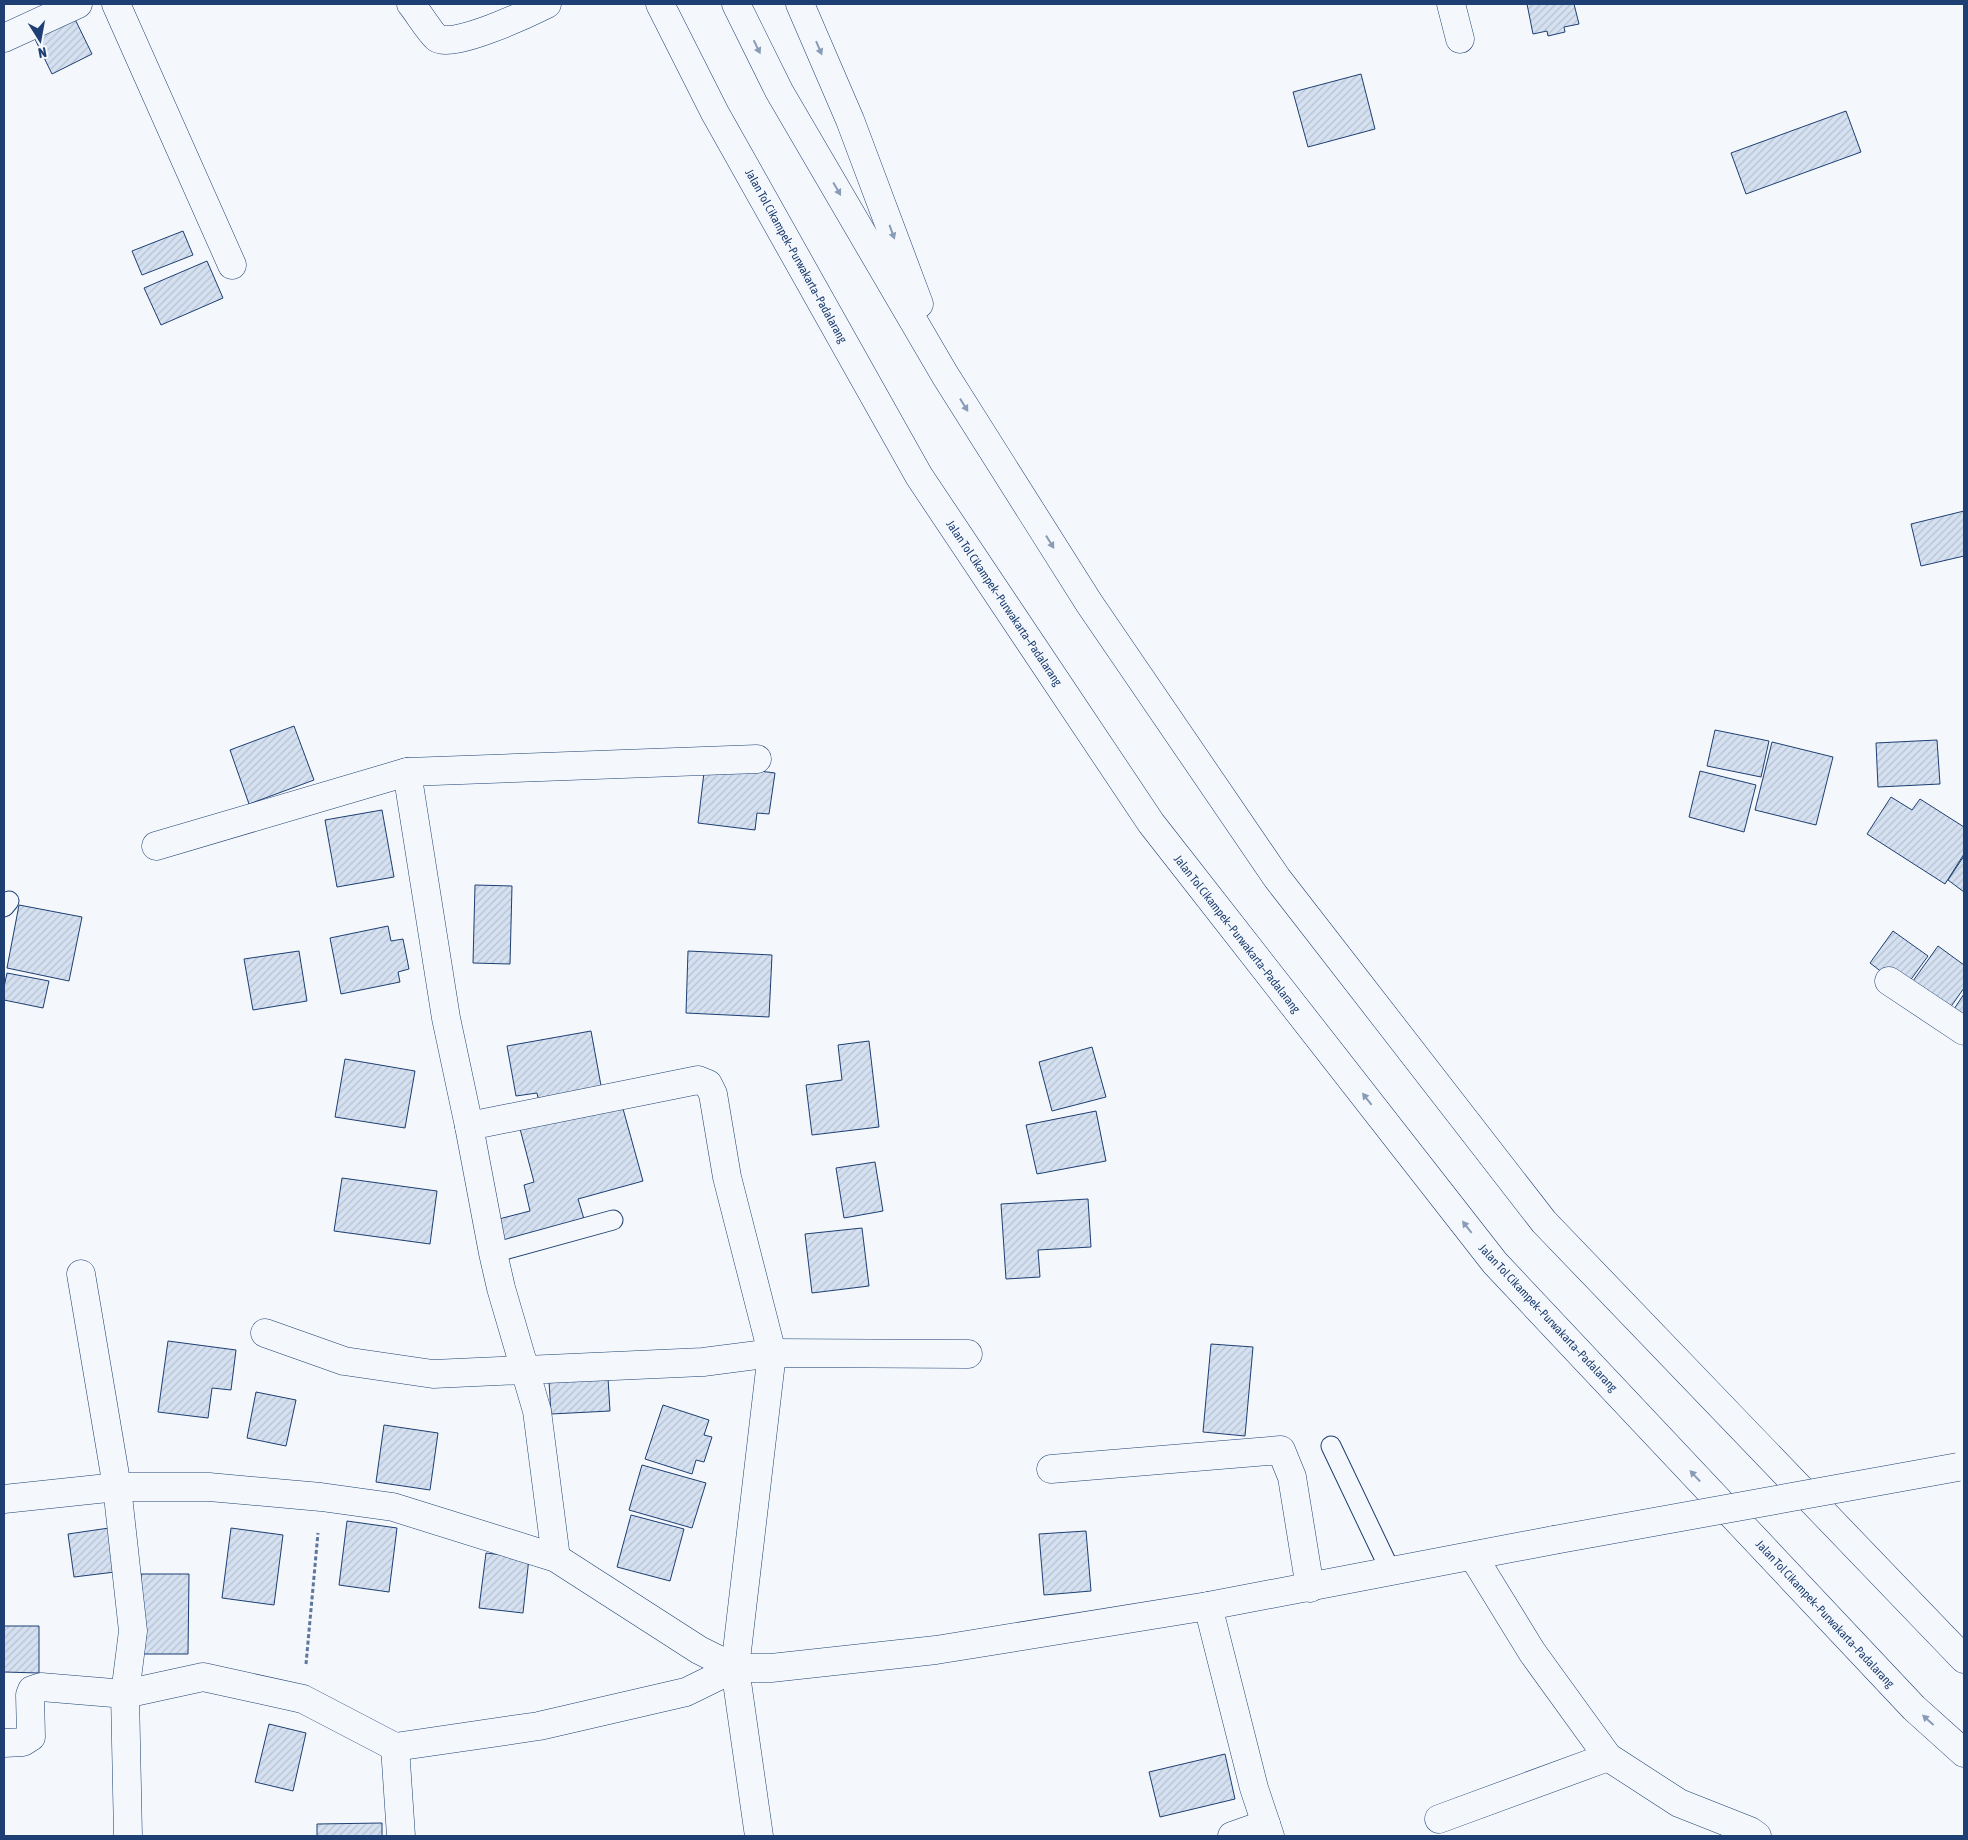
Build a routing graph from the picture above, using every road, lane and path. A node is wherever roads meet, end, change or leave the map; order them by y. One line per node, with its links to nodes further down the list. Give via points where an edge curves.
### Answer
1 (78, 4): 9 (main road)
2 (116, 4): 11 (main road)
3 (411, 4): 4 (main road, via 437,38 445,41 509,23)
4 (547, 4)
5 (660, 4): 43 (main road, Jalan Tol Cikampek–Purwakarta–Padalarang, one-way to 5, via 1914,1708 1495,1264 1151,823 920,476 715,113)
6 (736, 4): 12 (main road, one-way to 12, via 779,91)
7 (800, 4): 12 (main road, one-way to 12, via 850,120)
8 (1451, 4): 10 (main road)
9 (4, 38)
10 (1460, 39)
11 (232, 265)
12 (946, 375): 37 (main road, one-way to 37, via 1089,603 1277,878 1544,1222)
13 (756, 759): 14 (main road)
14 (407, 772): 15 (main road); 18 (main road, via 446,1018)
15 (156, 846)
16 (1889, 981): 17 (main road)
17 (1964, 1032)
18 (469, 1126): 20 (main road); 23 (main road, via 704,1081 713,1094 727,1177)
19 (613, 1220): 20 (lane)
20 (493, 1253): 25 (main road)
21 (81, 1274): 29 (main road)
22 (266, 1333): 25 (main road, via 344,1361 433,1374)
23 (772, 1353): 24 (main road); 25 (main road, via 703,1362); 38 (main road)
24 (968, 1354)
25 (524, 1370): 33 (main road, via 537,1411)
26 (1331, 1446): 34 (lane)
27 (1961, 1466): 32 (main road, bridge)
28 (1051, 1469): 35 (main road, via 1281,1450 1292,1477)
29 (117, 1487): 30 (main road, via 209,1487); 31 (main road); 39 (main road, via 133,1631)
30 (321, 1497): 33 (main road, via 393,1507); 40 (path)
31 (4, 1499)
32 (1473, 1556): 34 (main road); 44 (main road, via 1532,1652)
33 (556, 1558): 38 (main road, via 699,1650)
34 (1391, 1572): 35 (main road)
35 (1310, 1588): 36 (main road)
36 (1208, 1606): 38 (main road, via 936,1650 771,1668); 46 (main road, via 1254,1788)
37 (1964, 1659)
38 (735, 1668): 42 (main road, via 686,1692 539,1726); 49 (main road)
39 (126, 1694): 40 (main road, via 204,1677); 41 (main road, via 41,1687 32,1690 31,1737 23,1742); 47 (main road)
40 (303, 1699): 42 (main road)
41 (4, 1743)
42 (395, 1747): 48 (main road)
43 (1964, 1752)
44 (1608, 1757): 45 (main road); 51 (main road, via 1679,1804)
45 (1439, 1820)
46 (1268, 1830): 50 (main road)
47 (128, 1836)
48 (401, 1836)
49 (758, 1836)
50 (1232, 1836)
51 (1757, 1836)

